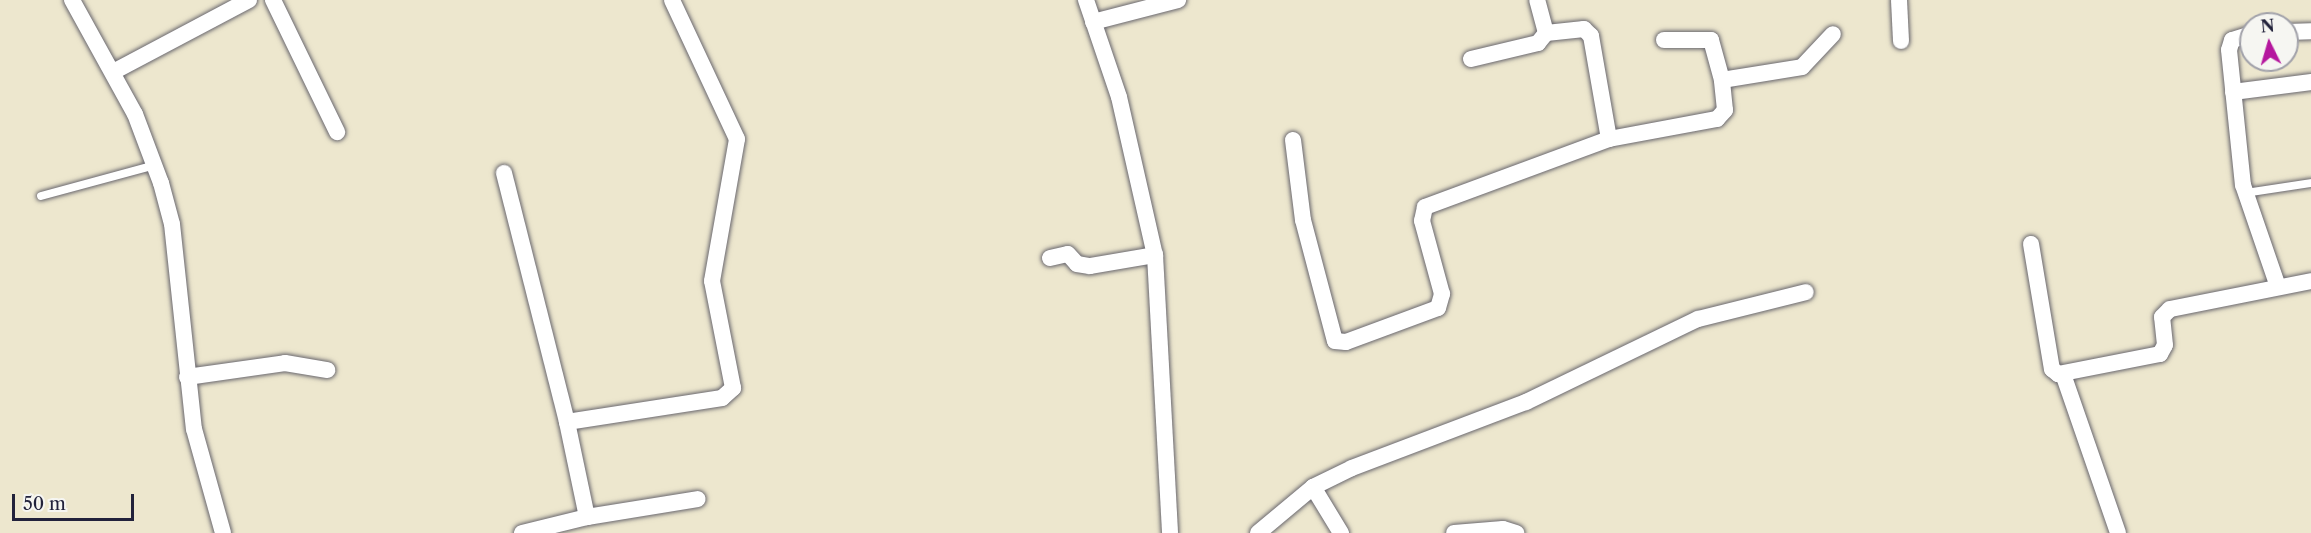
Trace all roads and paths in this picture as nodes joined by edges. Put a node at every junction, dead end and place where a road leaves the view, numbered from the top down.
1 (72, 0) edge
2 (249, 0) edge
3 (273, 0) edge
4 (672, 0) edge
5 (1086, 0) edge
6 (1178, 0) edge
7 (1538, 0) edge
8 (1899, 0) edge
9 (1094, 22) junction
10 (1546, 33) junction
11 (1833, 34) dead end
12 (1664, 40) dead end
13 (2239, 40) edge
14 (1901, 41) dead end
15 (1471, 59) dead end
16 (113, 72) junction
17 (1722, 80) junction
18 (2311, 82) edge
19 (2234, 92) junction
20 (337, 132) dead end
21 (1609, 139) junction
22 (1293, 140) dead end
23 (155, 165) junction
24 (504, 172) dead end
25 (2311, 183) edge
26 (2244, 193) junction
27 (41, 196) dead end
28 (2031, 243) dead end
29 (1155, 255) junction
30 (1050, 258) dead end
31 (2311, 280) edge
32 (2277, 284) junction
33 (1806, 292) dead end
34 (327, 370) dead end
35 (2063, 374) junction
36 (187, 377) junction
37 (567, 422) junction
38 (1313, 487) junction
39 (698, 499) dead end
40 (587, 517) junction
41 (552, 529) edge
42 (223, 533) edge
43 (522, 533) edge
44 (1170, 533) edge
45 (1258, 533) edge
46 (1341, 533) edge
47 (1454, 533) edge
48 (1516, 533) edge
49 (2118, 533) edge

1 - 16 street
2 - 16 street
3 - 20 street
4 - 37 street
5 - 9 street
6 - 9 street
7 - 10 street
8 - 14 street
9 - 29 street
10 - 15 street
10 - 21 street
11 - 17 street
12 - 17 street
13 - 19 street
16 - 23 street
17 - 21 street
18 - 19 street
19 - 26 street
21 - 22 street
23 - 27 lane
23 - 36 street
24 - 37 street
25 - 26 lane
26 - 32 street
28 - 35 street
29 - 30 street
29 - 44 street
31 - 32 street
32 - 35 street
33 - 38 street
34 - 36 street
35 - 49 street
36 - 42 street
37 - 40 street
38 - 45 street
38 - 46 street
39 - 40 street
40 - 41 street
41 - 43 street
47 - 48 street

